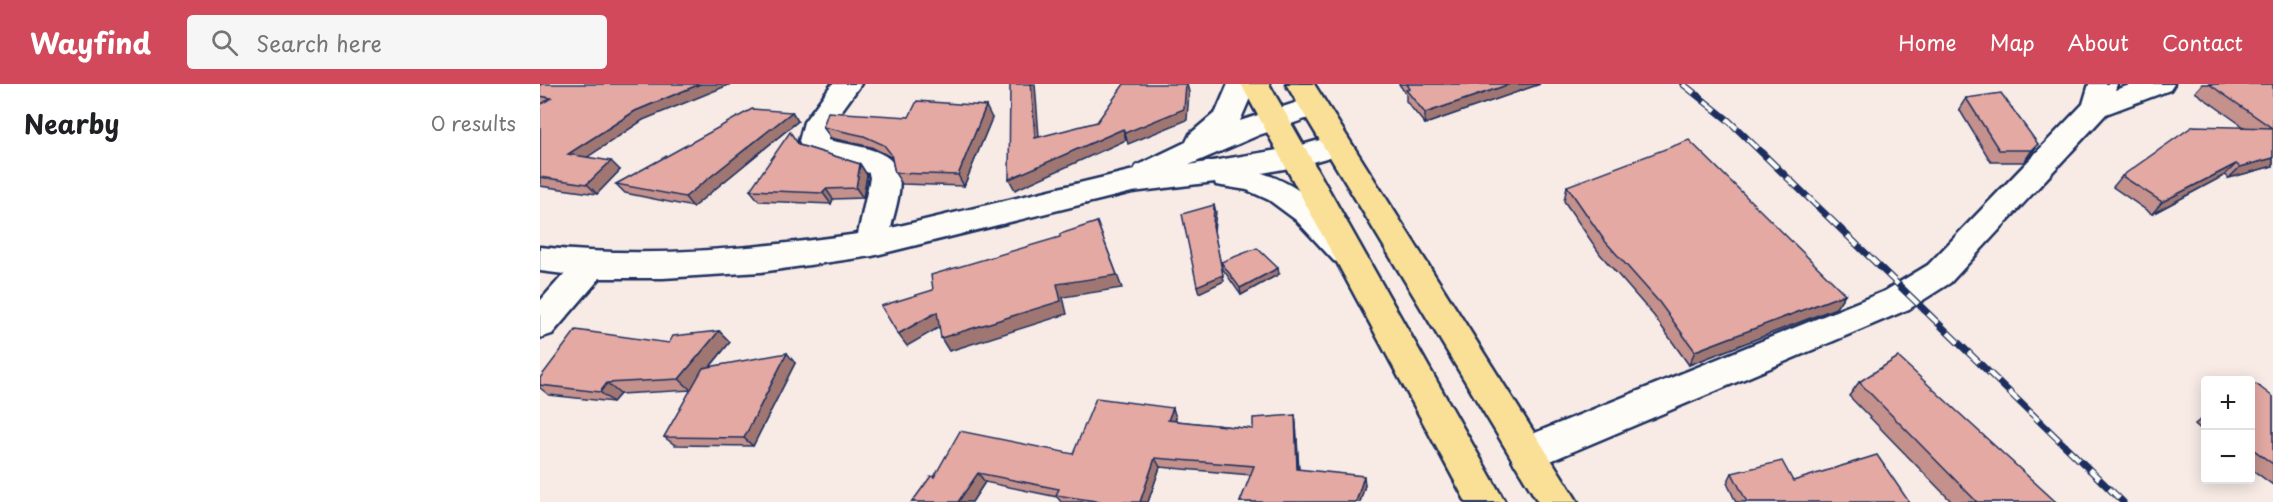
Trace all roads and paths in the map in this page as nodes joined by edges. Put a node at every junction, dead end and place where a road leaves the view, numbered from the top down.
1 (847, 84) edge
2 (1242, 84) edge
3 (1255, 84) edge
4 (2160, 84) edge
5 (1306, 95) edge
6 (2099, 95) edge
7 (1272, 118) junction
8 (1337, 145) junction
9 (1295, 157) junction
10 (1187, 164) junction
11 (872, 244) junction
12 (1347, 254) junction
13 (540, 259) edge
14 (592, 266) junction
15 (540, 324) edge
16 (1528, 453) junction
17 (1486, 502) edge
18 (1559, 502) edge

1 - 11 street
2 - 10 street
3 - 7 main road
4 - 6 street
5 - 7 street
5 - 8 main road
6 - 16 street
7 - 9 main road
7 - 10 street
8 - 9 street
8 - 16 main road
9 - 10 street
9 - 12 main road
10 - 11 street
10 - 12 street
11 - 14 street
12 - 17 main road
13 - 14 street
14 - 15 street
16 - 18 main road

